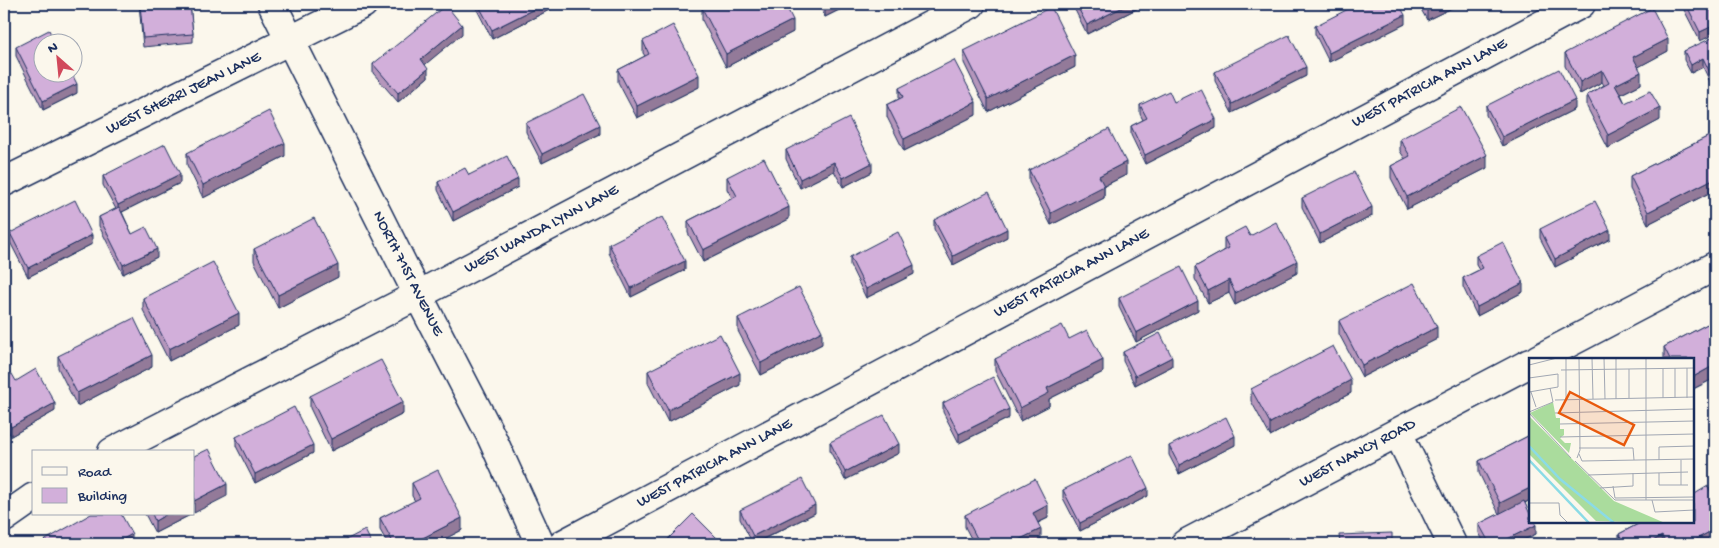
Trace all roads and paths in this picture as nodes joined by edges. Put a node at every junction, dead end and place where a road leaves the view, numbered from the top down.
1 (272, 4) edge
2 (363, 4) edge
3 (971, 4) edge
4 (1581, 4) edge
5 (290, 41) junction
6 (5, 179) edge
7 (1715, 266) edge
8 (418, 295) junction
9 (1540, 358) edge
10 (1529, 364) edge
11 (1398, 433) junction
12 (116, 450) edge
13 (32, 498) edge
14 (4, 518) edge
15 (540, 544) edge
16 (564, 544) edge
17 (1185, 544) edge
18 (1452, 544) edge

1 - 5 street, NORTH 71ST AVENUE
2 - 5 street, WEST SHERRI JEAN LANE
3 - 8 street, WEST WANDA LYNN LANE
4 - 16 street, WEST PATRICIA ANN LANE
5 - 6 street, WEST SHERRI JEAN LANE
5 - 8 street, NORTH 71ST AVENUE
7 - 9 street
8 - 12 street, WEST WANDA LYNN LANE
8 - 15 street, NORTH 71ST AVENUE
10 - 11 street, WEST NANCY ROAD
11 - 17 street, WEST NANCY ROAD
11 - 18 street
13 - 14 street

